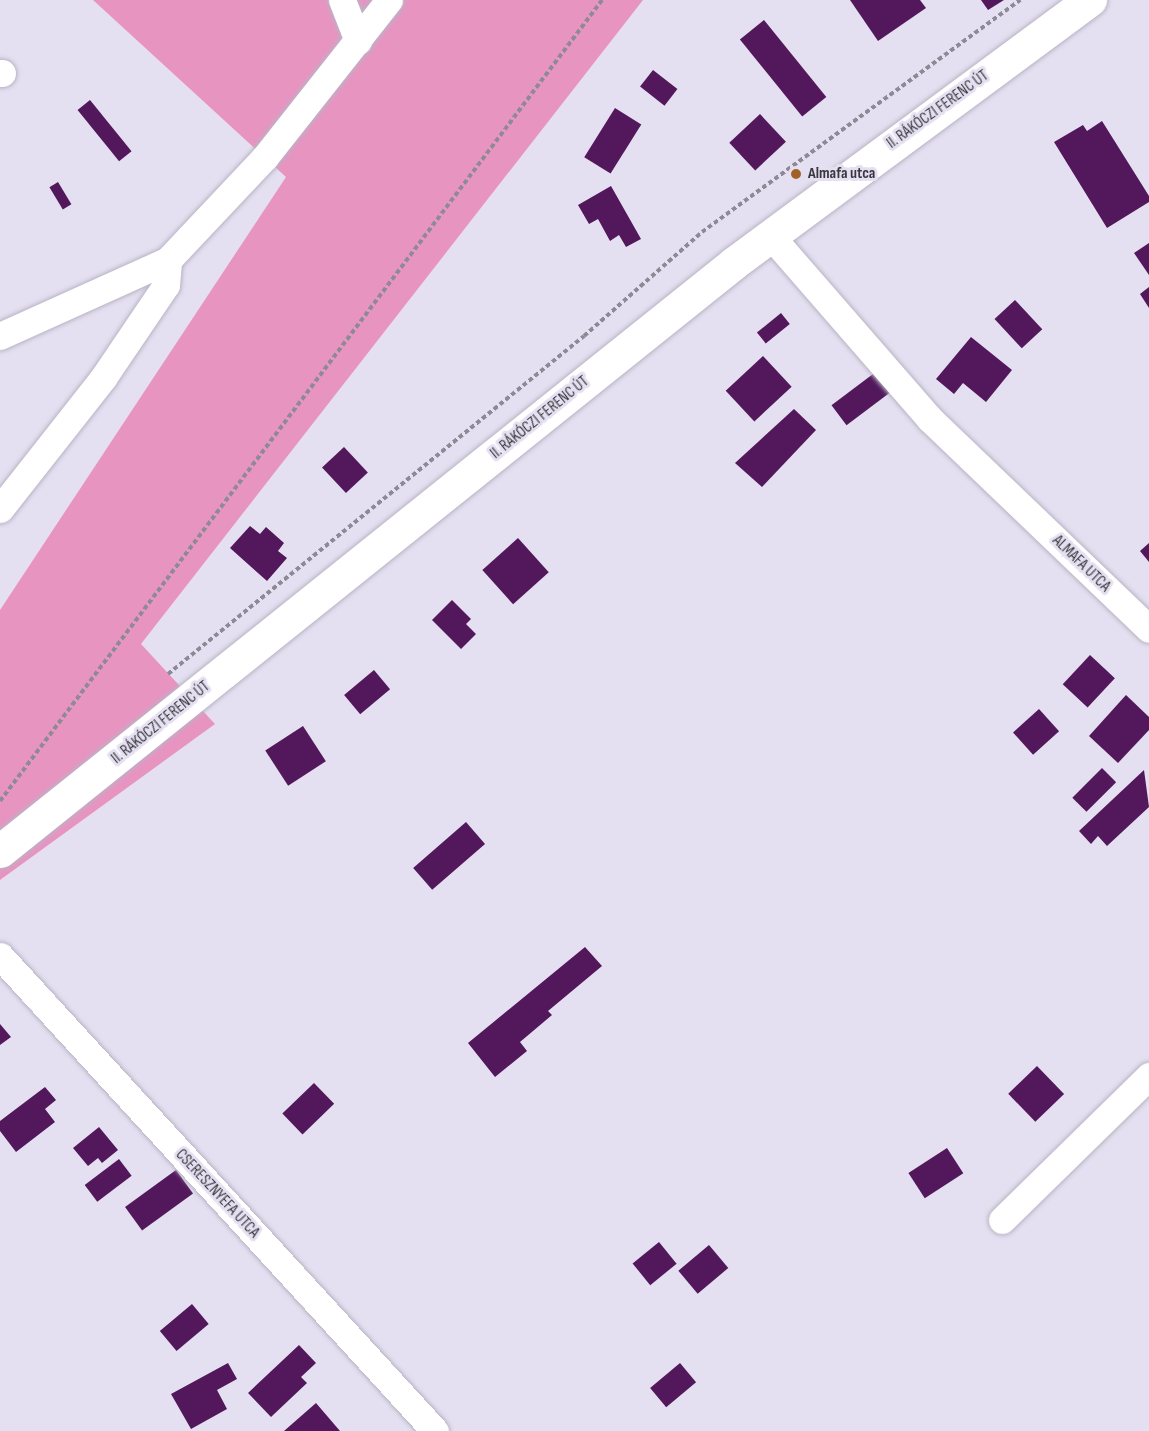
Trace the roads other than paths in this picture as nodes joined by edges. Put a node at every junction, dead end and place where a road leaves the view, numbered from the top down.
1 (342, 0) edge
2 (389, 0) edge
3 (1090, 0) edge
4 (358, 41) junction
5 (770, 235) junction
6 (168, 260) junction
7 (0, 336) edge
8 (0, 510) edge
9 (1149, 629) edge
10 (0, 851) edge
11 (0, 957) edge
12 (1149, 1076) edge
13 (1002, 1220) dead end
14 (435, 1431) edge

1 - 4 street
2 - 4 street
3 - 5 main road, II. RÁKÓCZI FERENC ÚT
4 - 6 street
5 - 9 street, ALMAFA UTCA
5 - 10 main road, II. RÁKÓCZI FERENC ÚT
6 - 7 street
6 - 8 street
11 - 14 street, CSERESZNYEFA UTCA
12 - 13 street

